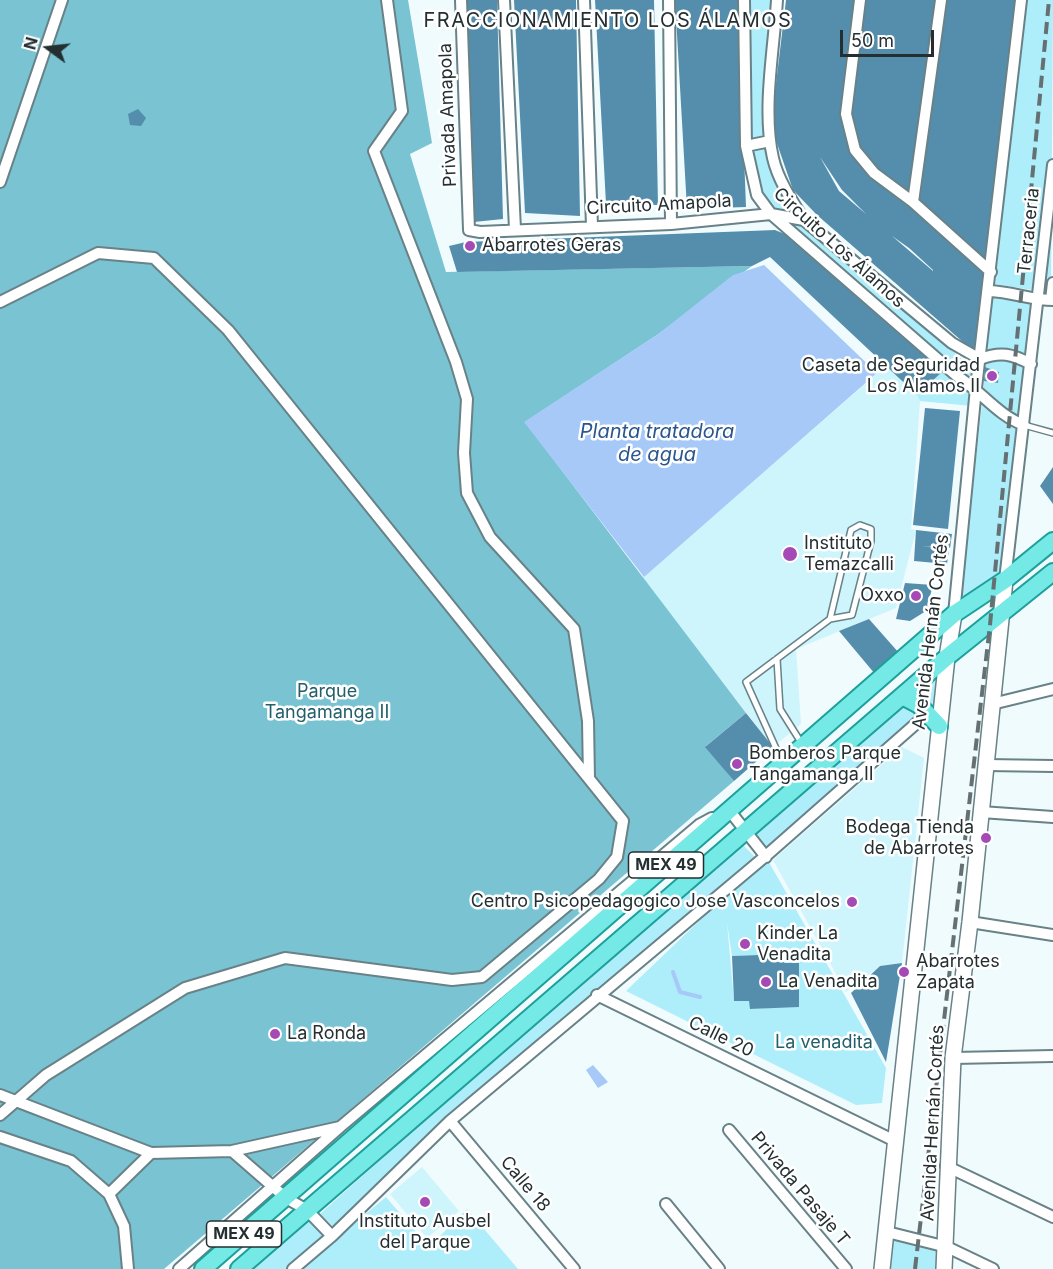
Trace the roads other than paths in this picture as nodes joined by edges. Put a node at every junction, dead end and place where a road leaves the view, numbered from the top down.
1 (62, 0) edge
2 (387, 0) edge
3 (461, 0) edge
4 (504, 0) edge
5 (584, 0) edge
6 (669, 0) edge
7 (744, 0) edge
8 (777, 0) edge
9 (860, 0) edge
10 (941, 0) edge
11 (1020, 0) edge
12 (770, 141) junction
13 (746, 146) junction
14 (1053, 165) edge
15 (0, 182) edge
16 (913, 202) junction
17 (771, 214) junction
18 (804, 220) junction
19 (671, 224) junction
20 (592, 226) junction
21 (469, 230) joint
22 (515, 230) junction
23 (991, 272) junction
24 (1053, 283) edge
25 (990, 291) junction
26 (1039, 300) junction
27 (1052, 300) edge
28 (0, 302) edge
29 (980, 358) junction
30 (1031, 364) junction
31 (976, 388) junction
32 (1024, 425) junction
33 (1053, 434) edge
34 (1053, 541) edge
35 (1053, 572) edge
36 (1005, 580) junction
37 (954, 614) junction
38 (1000, 614) junction
39 (830, 619) junction
40 (947, 657) junction
41 (777, 659) junction
42 (1053, 689) edge
43 (902, 696) junction
44 (992, 704) junction
45 (933, 720) junction
46 (803, 746) junction
47 (783, 764) junction
48 (986, 765) junction
49 (1053, 766) edge
50 (589, 779) junction
51 (801, 784) junction
52 (729, 810) junction
53 (981, 812) junction
54 (1053, 817) edge
55 (745, 832) junction
56 (766, 857) junction
57 (970, 922) junction
58 (1053, 935) edge
59 (597, 995) junction
60 (1053, 1056) edge
61 (953, 1058) junction
62 (0, 1095) edge
63 (18, 1101) junction
64 (383, 1102) junction
65 (0, 1115) edge
66 (450, 1121) junction
67 (340, 1126) junction
68 (729, 1130) dead end
69 (0, 1137) edge
70 (895, 1141) junction
71 (232, 1151) junction
72 (151, 1153) junction
73 (946, 1166) junction
74 (280, 1193) junction
75 (109, 1194) junction
76 (666, 1204) dead end
77 (308, 1210) junction
78 (1053, 1218) edge
79 (887, 1232) junction
80 (332, 1236) junction
81 (953, 1249) junction
82 (128, 1269) edge
83 (179, 1269) edge
84 (203, 1269) edge
85 (239, 1269) edge
86 (293, 1269) edge
87 (574, 1269) edge
88 (719, 1269) edge
89 (846, 1269) edge
90 (882, 1269) edge
91 (944, 1269) edge
92 (974, 1269) edge
93 (993, 1269) edge

1 - 15 street
2 - 50 street
3 - 21 street, Privada Amapola
4 - 22 street
5 - 20 street
6 - 19 street
7 - 13 street, Circuito Los Álamos
8 - 12 street, Circuito Los Álamos
9 - 16 street
10 - 16 street
11 - 23 street, Avenida Hernán Cortés
12 - 13 street
12 - 18 street, Circuito Los Álamos
13 - 17 street, Circuito Los Álamos
14 - 26 street, Terraceria
16 - 23 street
17 - 18 street, Circuito Amapola
17 - 19 street, Circuito Amapola
17 - 31 street, Circuito Los Álamos
18 - 29 street, Circuito Los Álamos
19 - 20 street, Circuito Amapola
20 - 22 street, Circuito Amapola
21 - 22 street, Circuito Amapola
23 - 25 street, Avenida Hernán Cortés
24 - 27 street
25 - 26 street
25 - 29 street, Avenida Hernán Cortés
26 - 27 street
26 - 30 street, Avenida Hernán Cortés
28 - 50 street
29 - 30 street
29 - 31 street, Avenida Hernán Cortés
30 - 32 street, Avenida Hernán Cortés
31 - 32 street, Circuito Los Álamos
31 - 37 street, Avenida Hernán Cortés
32 - 33 lane
32 - 36 street, Avenida Hernán Cortés
34 - 36 main road, MEX 49
35 - 38 main road, MEX 49
36 - 37 main road, MEX 49
36 - 38 main road, Avenida Hernán Cortés
37 - 40 main road, Avenida Hernán Cortés
37 - 46 main road, MEX 49
38 - 40 main road, MEX 49
38 - 44 main road, Avenida Hernán Cortés
39 - 39 lane
39 - 41 lane
40 - 43 main road, MEX 49
40 - 45 main road, Avenida Hernán Cortés
41 - 46 lane
41 - 47 lane
42 - 44 street
43 - 45 main road
43 - 51 main road, MEX 49
44 - 48 main road, Avenida Hernán Cortés
45 - 56 street
45 - 70 main road, Avenida Hernán Cortés
46 - 47 main road, MEX 49
47 - 51 lane
47 - 52 main road, MEX 49
48 - 49 street
48 - 53 main road, Avenida Hernán Cortés
50 - 63 street
51 - 55 main road, MEX 49
52 - 55 street
52 - 64 main road, MEX 49
53 - 54 street
53 - 57 main road, Avenida Hernán Cortés
55 - 56 street
55 - 77 main road, MEX 49
56 - 59 street
57 - 58 street
57 - 61 main road, Avenida Hernán Cortés
59 - 66 street
59 - 70 street, Calle 20
60 - 61 street
61 - 73 main road, Avenida Hernán Cortés
62 - 63 street
63 - 65 street
63 - 72 street
64 - 67 street
64 - 74 main road, MEX 49
66 - 80 street
66 - 87 street, Calle 18
67 - 71 street
67 - 74 street
68 - 89 street, Privada Pasaje T
69 - 75 street
70 - 79 main road, Avenida Hernán Cortés
71 - 72 street
71 - 74 street
72 - 75 street
73 - 78 street
73 - 81 main road, Avenida Hernán Cortés
74 - 77 street
74 - 83 street
74 - 84 main road, MEX 49
75 - 82 street
76 - 88 street
77 - 80 street
77 - 85 main road, MEX 49
79 - 81 street
79 - 90 main road, Avenida Hernán Cortés
80 - 86 street
81 - 91 main road, Avenida Hernán Cortés
81 - 92 street
81 - 93 street

